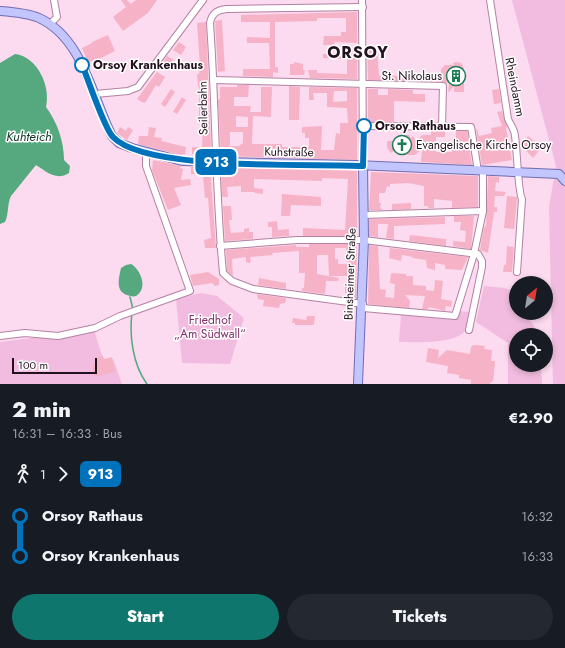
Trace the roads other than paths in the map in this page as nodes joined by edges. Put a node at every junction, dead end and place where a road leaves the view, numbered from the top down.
1 (54, 0) edge
2 (203, 0) edge
3 (362, 0) edge
4 (490, 0) edge
5 (363, 7) junction
6 (0, 11) edge
7 (50, 24) junction
8 (214, 80) junction
9 (362, 85) junction
10 (94, 94) junction
11 (364, 126) junction
12 (442, 127) junction
13 (146, 153) junction
14 (215, 162) junction
15 (363, 166) junction
16 (481, 172) junction
17 (519, 173) junction
18 (565, 181) edge
19 (483, 210) junction
20 (363, 216) junction
21 (364, 240) junction
22 (220, 246) junction
23 (474, 254) junction
24 (518, 272) dead end
25 (363, 306) junction
26 (469, 330) dead end
27 (0, 336) edge
28 (358, 384) edge

1 - 7 street
2 - 10 street
3 - 5 street
4 - 17 street, Rheindamm
5 - 8 street, Seilerbahn
5 - 9 street
6 - 7 main road, Kuhstraße
7 - 10 main road, Kuhstraße
8 - 9 street
8 - 14 street, Seilerbahn
9 - 11 street
9 - 12 street
10 - 13 main road, Kuhstraße
11 - 12 street
11 - 15 street
12 - 16 street
13 - 14 main road, Kuhstraße
13 - 27 street
14 - 15 main road, Kuhstraße
14 - 22 street, Seilerbahn
15 - 16 main road, Kuhstraße
15 - 20 main road, Binsheimer Straße
16 - 17 main road, Kuhstraße
16 - 19 street
17 - 18 main road, Kuhstraße
17 - 24 street, Rheindamm
19 - 20 street
19 - 23 street
20 - 21 main road, Binsheimer Straße
21 - 22 street
21 - 23 street
21 - 25 main road, Binsheimer Straße
22 - 25 street, Seilerbahn
23 - 25 street
23 - 26 street
25 - 28 main road, Binsheimer Straße

